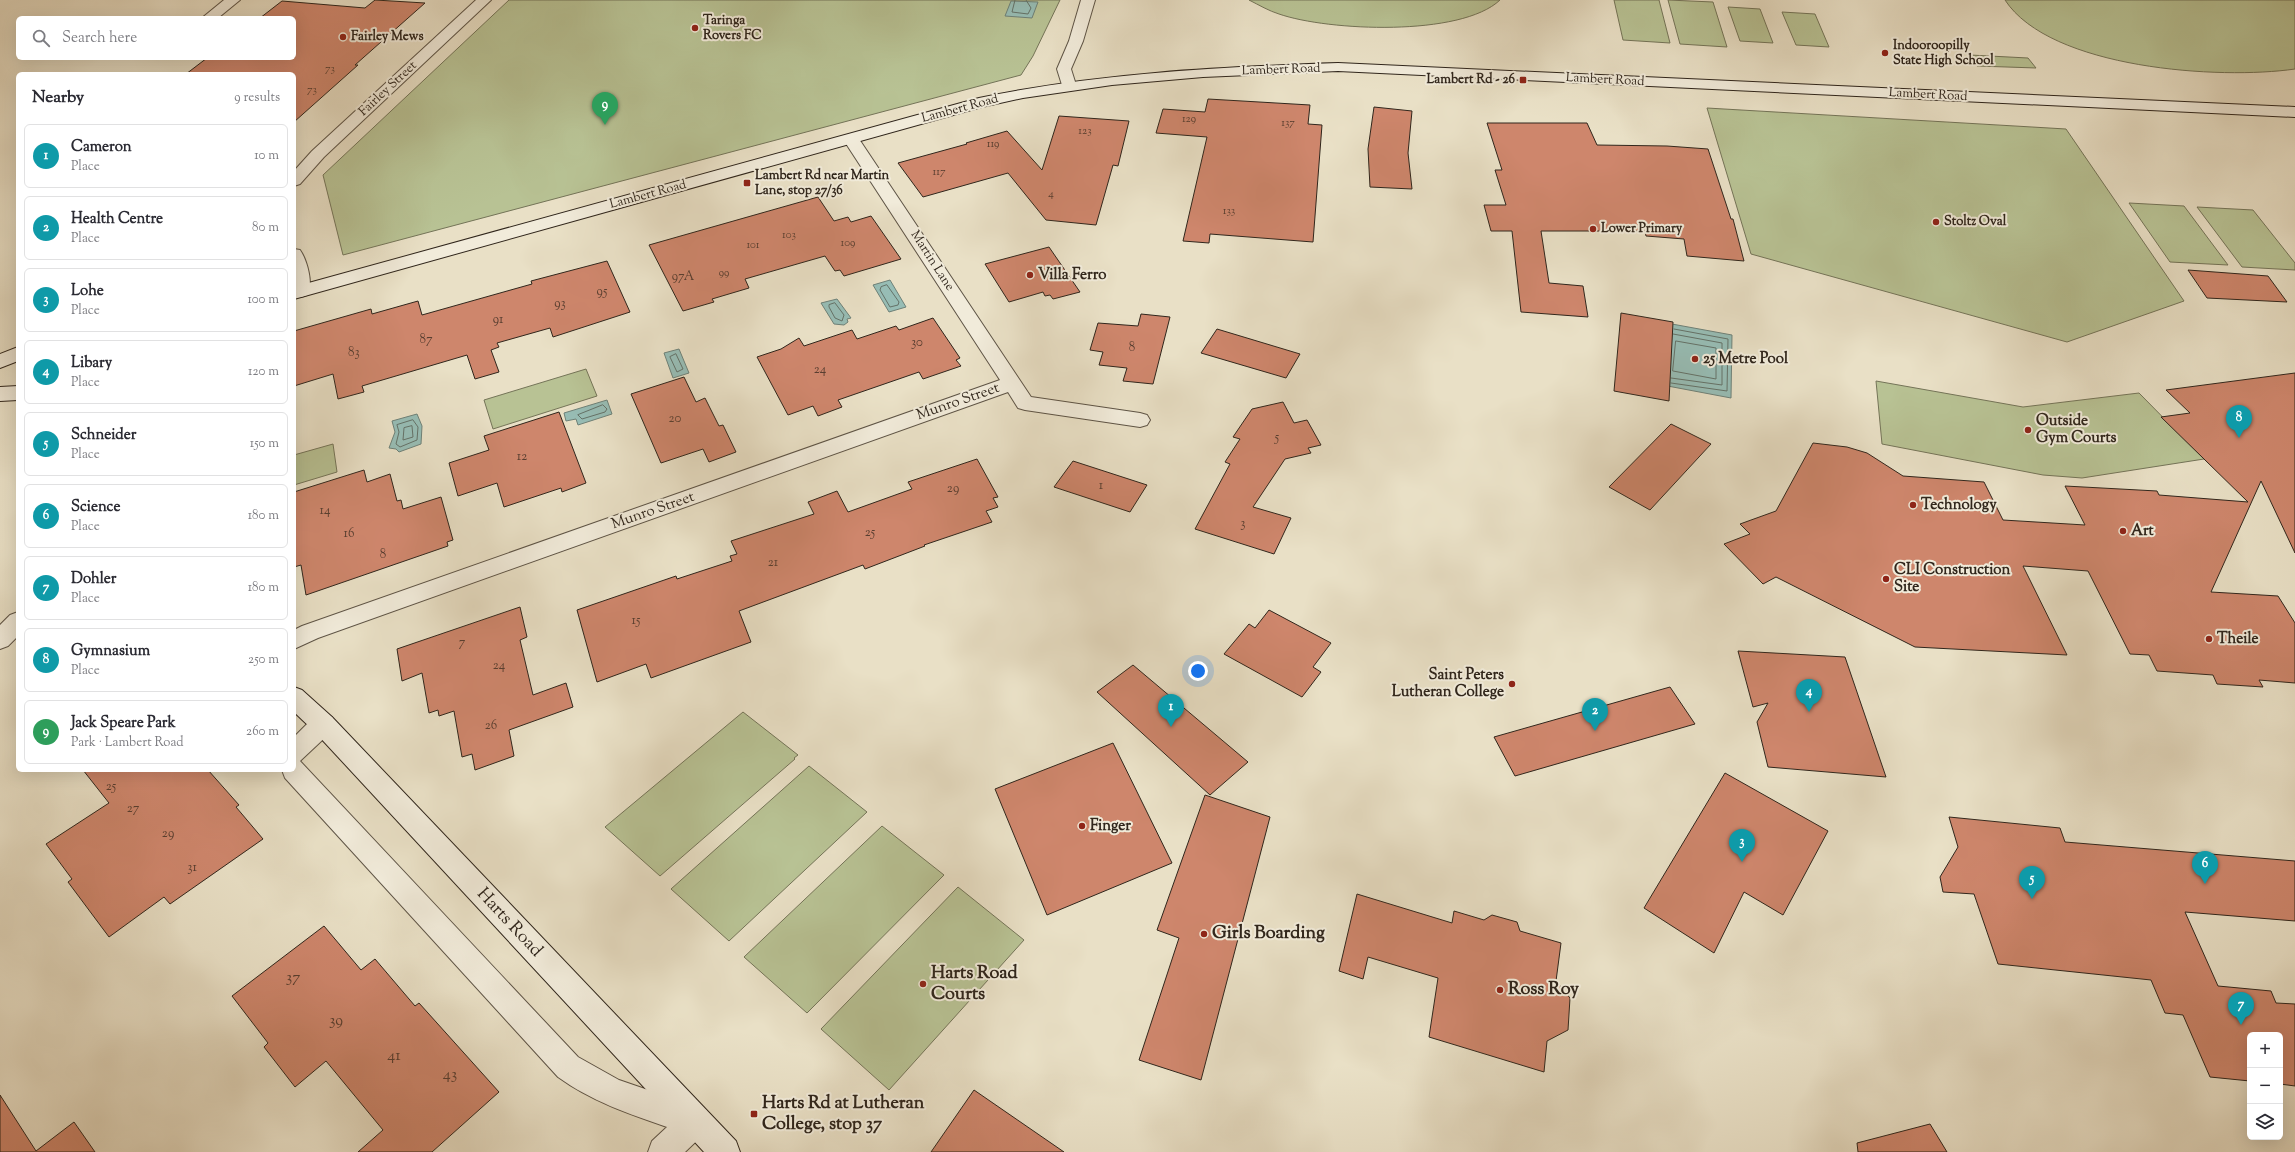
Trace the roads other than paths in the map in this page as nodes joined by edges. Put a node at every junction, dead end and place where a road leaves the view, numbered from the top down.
1 (233, 0) edge
2 (484, 0) edge
3 (1088, 0) edge
4 (212, 16) edge
5 (1069, 85) junction
6 (2295, 112) edge
7 (851, 139) junction
8 (296, 179) edge
9 (296, 260) edge
10 (298, 292) edge
11 (16, 354) edge
12 (0, 362) edge
13 (1012, 383) junction
14 (16, 393) edge
15 (0, 394) edge
16 (1140, 420) dead end
17 (16, 623) edge
18 (296, 639) edge
19 (0, 640) edge
20 (296, 699) edge
21 (323, 724) junction
22 (296, 751) edge
23 (296, 772) edge
24 (695, 1121) junction
25 (663, 1152) edge
26 (725, 1152) edge

1 - 4 street
2 - 8 street, Fairley Street
3 - 5 street
5 - 6 street, Lambert Road
5 - 7 street, Lambert Road
7 - 10 street, Lambert Road
7 - 13 street, Martin Lane
9 - 10 street
11 - 12 street
13 - 16 street, Martin Lane
13 - 18 street, Munro Street
14 - 15 street
17 - 19 street
20 - 21 street, Harts Road
21 - 22 street
21 - 24 street, Harts Road
23 - 24 street, Harts Road
24 - 25 street
24 - 26 street, Harts Road

